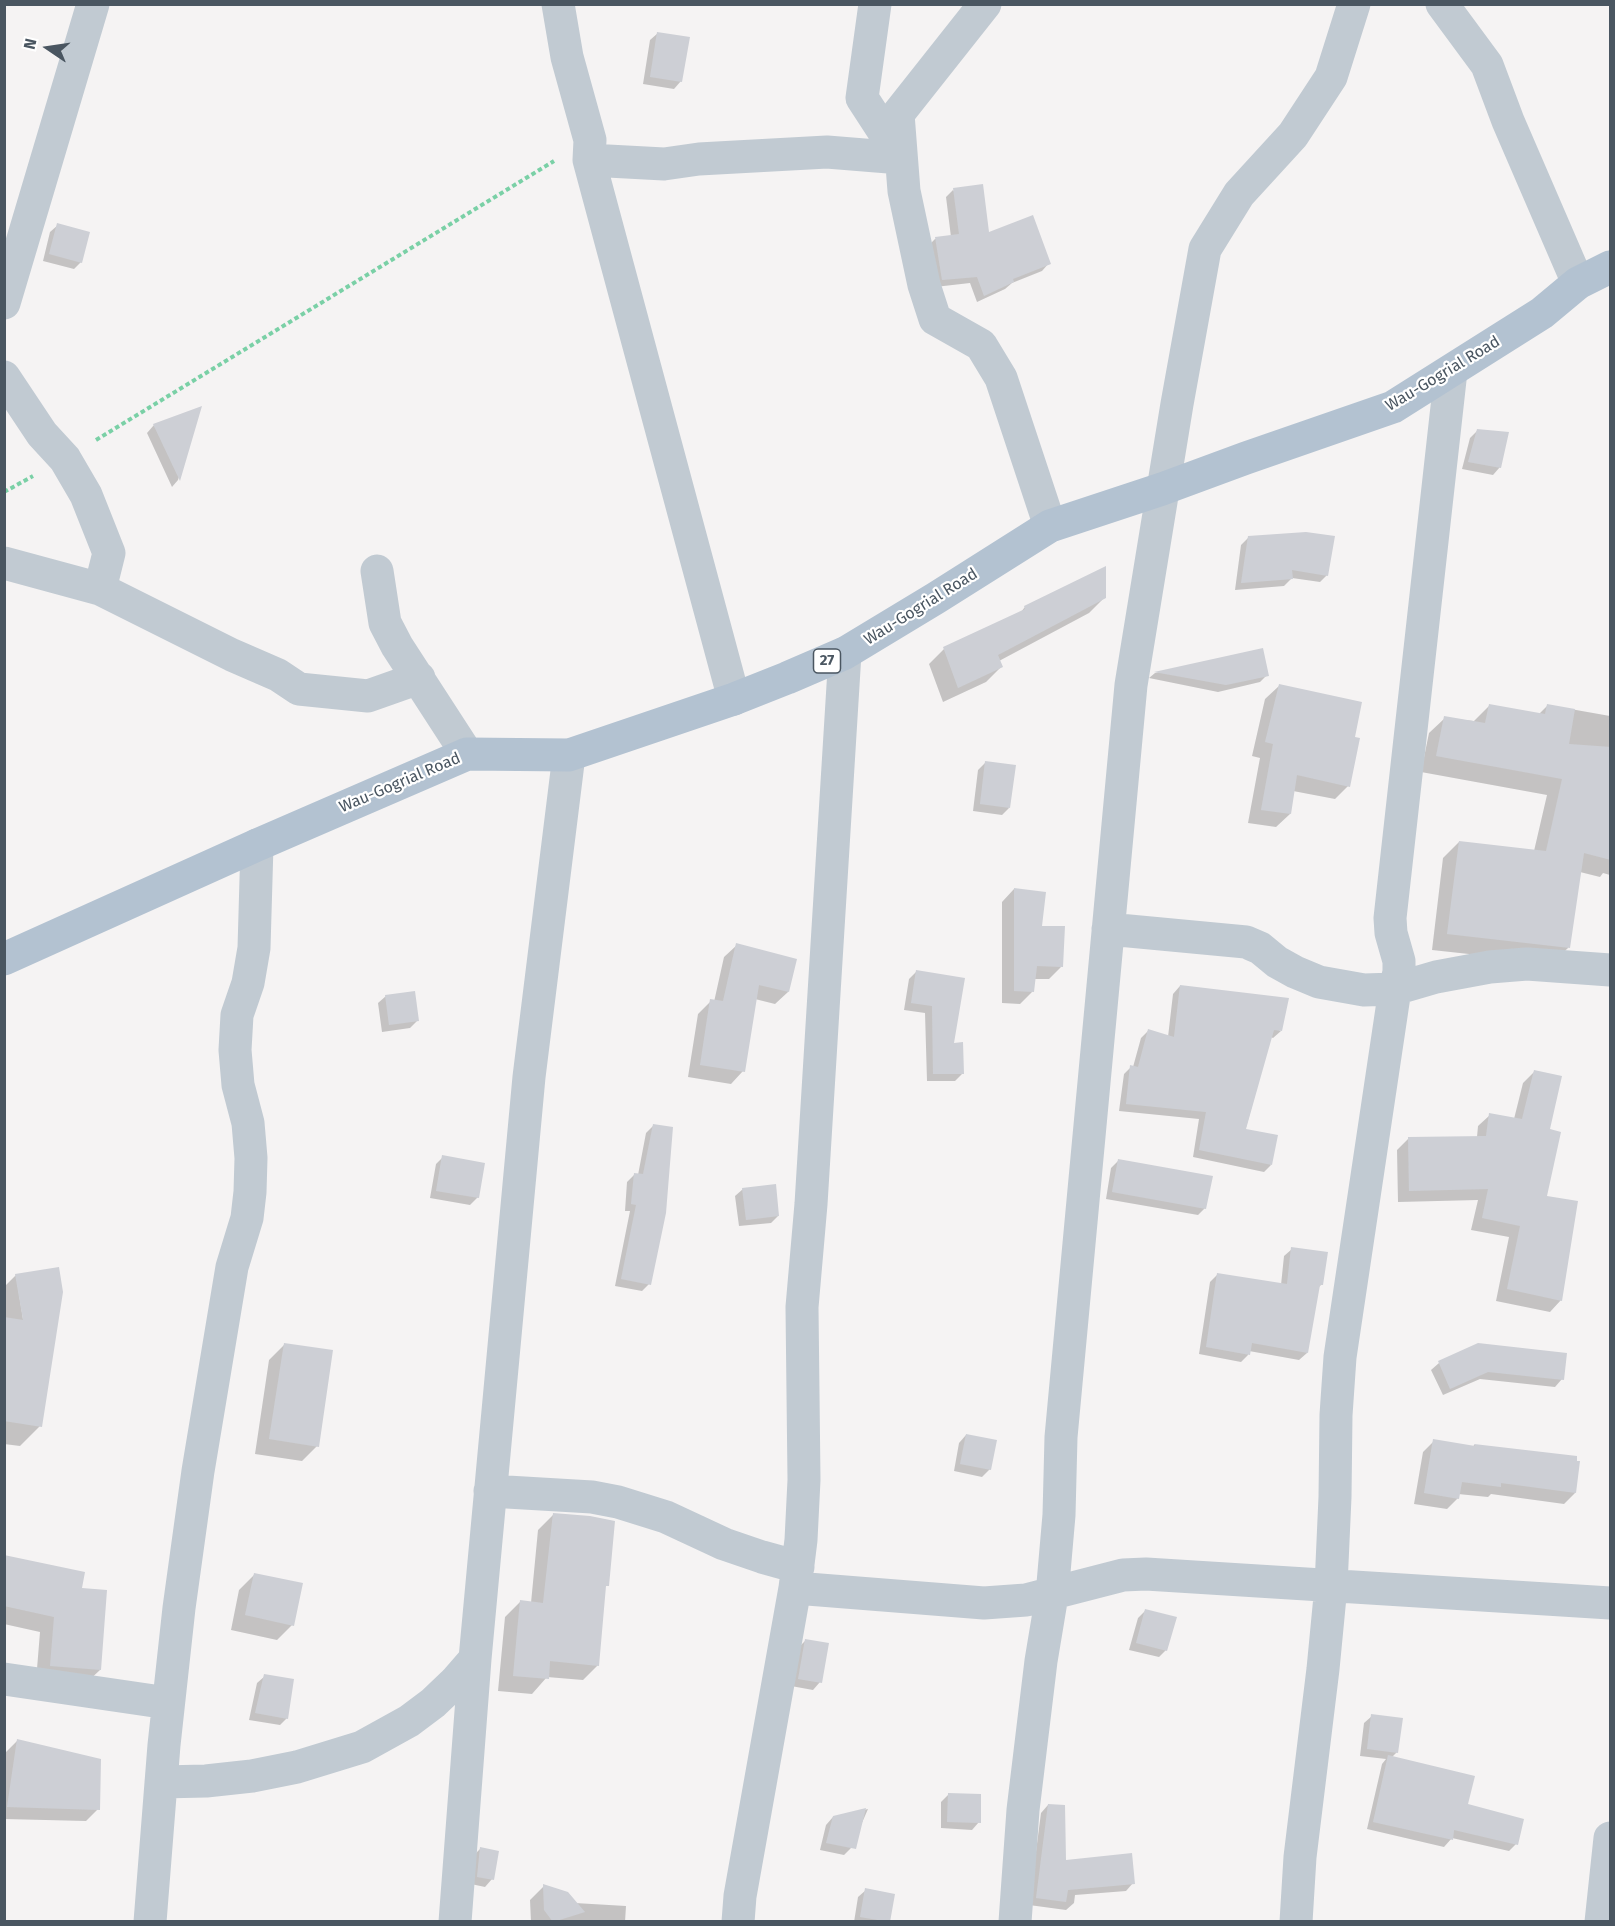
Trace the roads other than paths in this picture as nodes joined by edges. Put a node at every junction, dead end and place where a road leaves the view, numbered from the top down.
1 (93, 4) edge
2 (558, 4) edge
3 (875, 4) edge
4 (985, 4) edge
5 (1354, 4) edge
6 (1442, 4) edge
7 (590, 150) junction
8 (901, 158) junction
9 (1611, 267) edge
10 (1578, 283) junction
11 (4, 303) edge
12 (1451, 371) junction
13 (4, 377) edge
14 (1162, 489) junction
15 (1050, 526) junction
16 (4, 563) edge
17 (377, 571) dead end
18 (100, 589) junction
19 (845, 653) junction
20 (418, 678) junction
21 (734, 699) junction
22 (467, 754) junction
23 (569, 755) junction
24 (257, 845) junction
25 (1108, 928) junction
26 (4, 959) edge
27 (1611, 970) edge
28 (1395, 990) junction
29 (490, 1491) junction
30 (797, 1578) junction
31 (1331, 1586) junction
32 (1052, 1594) junction
33 (1611, 1603) edge
34 (475, 1659) junction
35 (4, 1679) edge
36 (168, 1703) junction
37 (161, 1782) junction
38 (1611, 1838) edge
39 (150, 1922) edge
40 (455, 1922) edge
41 (738, 1922) edge
42 (1015, 1922) edge
43 (1296, 1922) edge
44 (1601, 1922) edge

1 - 11 street
2 - 7 street
3 - 8 street
4 - 8 street
5 - 14 street
6 - 10 street
7 - 8 street
7 - 21 street
8 - 15 street
9 - 10 main road, Wau-Gogrial Road / 27
10 - 12 main road, Wau-Gogrial Road / 27
12 - 14 main road, Wau-Gogrial Road / 27
12 - 28 street
13 - 18 street
14 - 15 main road, Wau-Gogrial Road / 27
14 - 25 street
15 - 19 main road, Wau-Gogrial Road / 27
16 - 18 street
17 - 20 street
18 - 20 street
19 - 21 main road, Wau-Gogrial Road / 27
19 - 30 street
20 - 22 street
21 - 23 main road, Wau-Gogrial Road / 27
22 - 23 main road, Wau-Gogrial Road / 27
22 - 24 main road, Wau-Gogrial Road / 27
23 - 29 street
24 - 26 main road, Wau-Gogrial Road / 27
24 - 36 street
25 - 28 street
25 - 32 street
27 - 28 street
28 - 31 street
29 - 30 street
29 - 34 street
30 - 32 street
30 - 41 street
31 - 32 street
31 - 33 street
31 - 43 street
32 - 42 street
34 - 37 street
34 - 40 street
35 - 36 street
36 - 37 street
37 - 39 street
38 - 44 street

